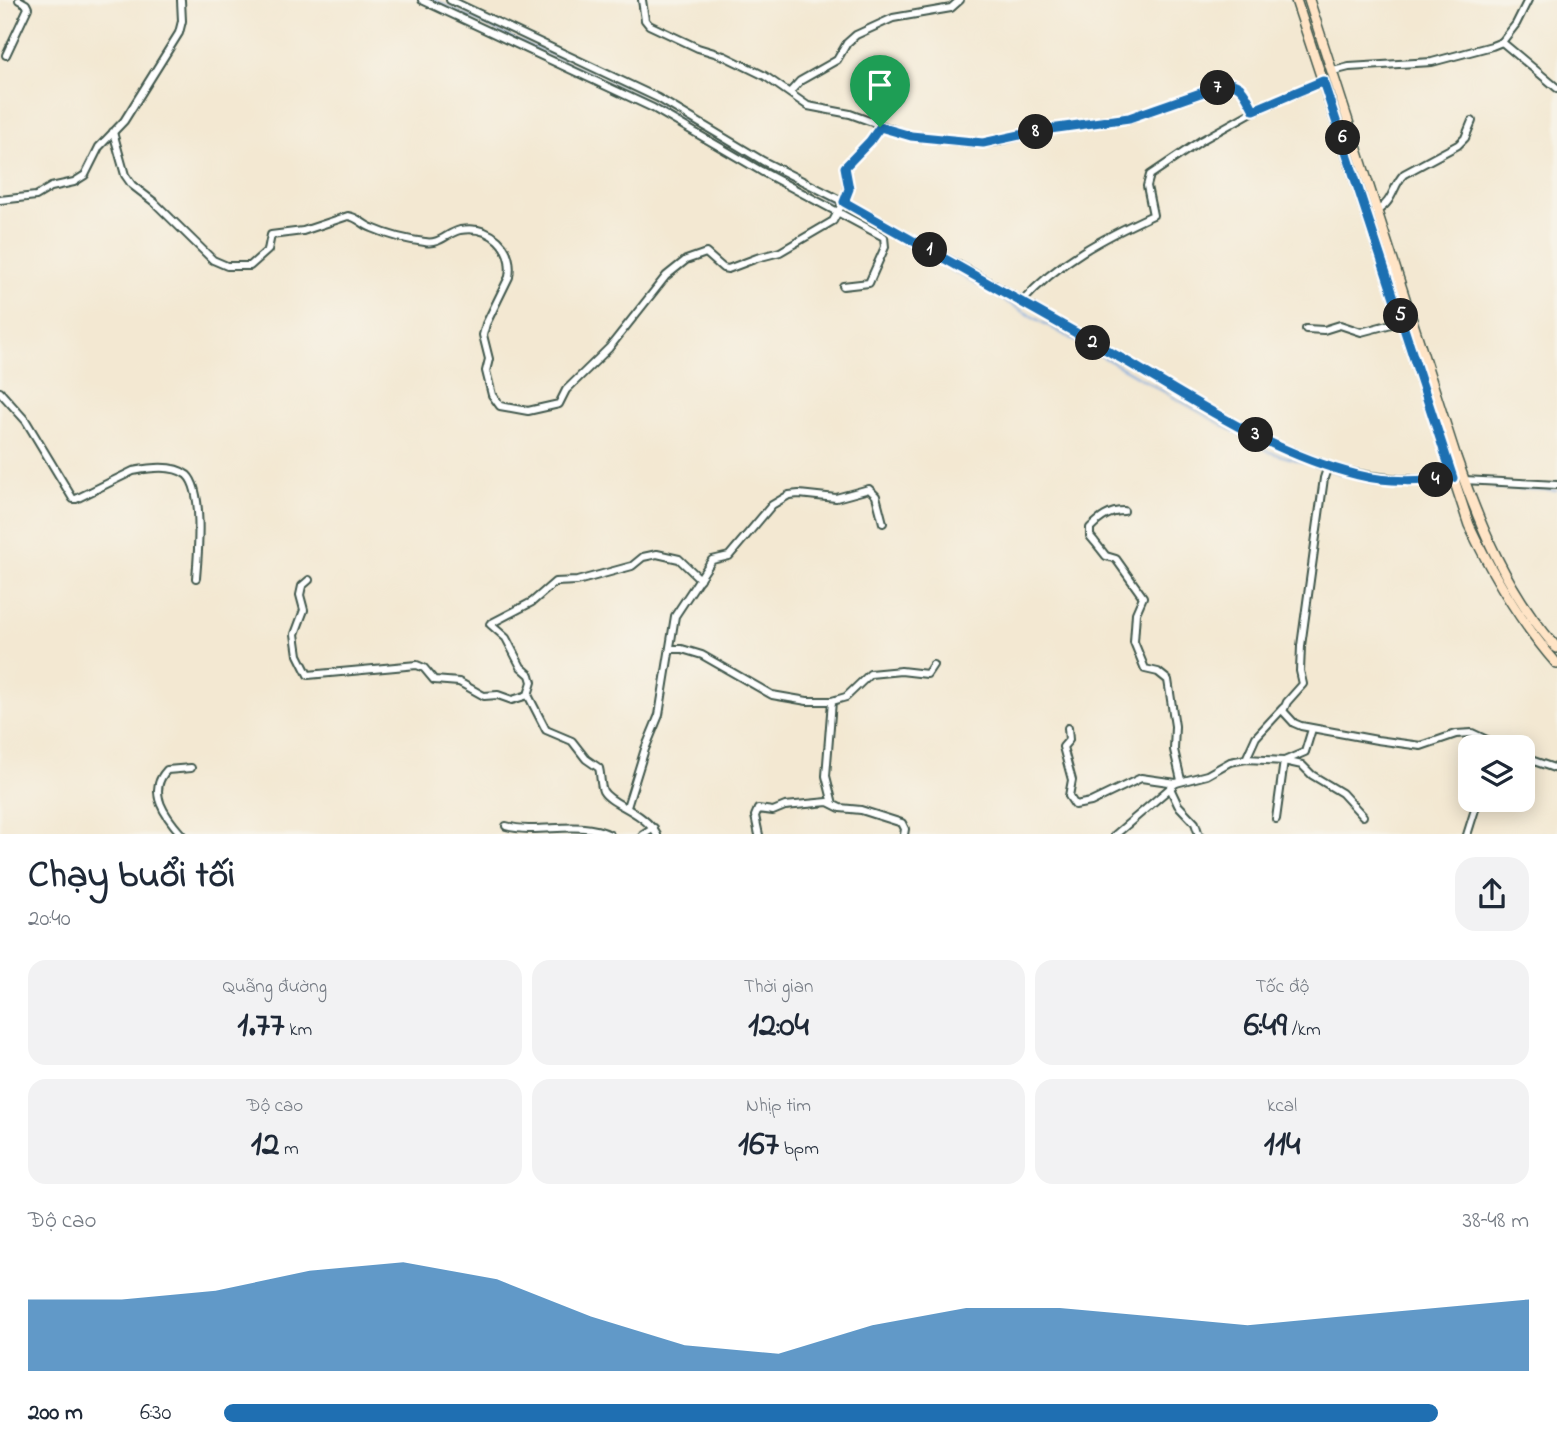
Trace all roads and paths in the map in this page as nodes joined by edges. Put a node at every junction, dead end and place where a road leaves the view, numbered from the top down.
1 (19, 0) edge
2 (181, 0) edge
3 (422, 0) edge
4 (450, 0) edge
5 (642, 0) edge
6 (960, 0) edge
7 (1296, 0) edge
8 (1309, 0) edge
9 (1528, 0) edge
10 (1502, 42) junction
11 (558, 51) junction
12 (6, 55) dead end
13 (551, 61) junction
14 (1333, 71) junction
15 (1323, 81) junction
16 (1557, 88) edge
17 (790, 92) junction
18 (1254, 110) junction
19 (1472, 121) dead end
20 (880, 127) junction
21 (113, 132) junction
22 (1364, 184) junction
23 (0, 200) edge
24 (842, 208) junction
25 (1378, 210) junction
26 (844, 286) dead end
27 (1022, 302) junction
28 (1403, 321) junction
29 (1306, 329) dead end
30 (0, 392) edge
31 (1328, 467) junction
32 (1453, 478) junction
33 (1464, 480) junction
34 (1557, 485) edge
35 (1124, 511) dead end
36 (883, 523) dead end
37 (196, 578) dead end
38 (701, 579) junction
39 (309, 580) dead end
40 (1525, 616) junction
41 (1557, 648) edge
42 (671, 649) junction
43 (1557, 664) edge
44 (933, 665) dead end
45 (528, 695) junction
46 (832, 701) junction
47 (1283, 708) junction
48 (1068, 728) dead end
49 (1312, 729) junction
50 (1476, 735) edge
51 (1246, 759) junction
52 (1284, 761) junction
53 (1535, 761) edge
54 (191, 768) dead end
55 (1557, 769) edge
56 (1176, 784) junction
57 (833, 804) junction
58 (627, 807) junction
59 (1474, 812) edge
60 (1363, 816) dead end
61 (1276, 819) dead end
62 (506, 826) dead end
63 (655, 831) edge
64 (181, 834) edge
65 (606, 834) edge
66 (759, 834) edge
67 (904, 834) edge
68 (1116, 834) edge
69 (1199, 834) edge
70 (1467, 834) edge

1 - 12 street
2 - 21 street
3 - 13 street
4 - 11 street
5 - 17 street
6 - 17 street
7 - 15 street
8 - 14 street
9 - 10 street
10 - 14 street
10 - 16 street
11 - 13 street
11 - 24 street
13 - 24 street
14 - 22 street
15 - 18 street
15 - 22 street
17 - 20 street
18 - 20 street
18 - 27 street
19 - 25 street
20 - 24 street
21 - 23 street
21 - 24 street
22 - 25 street
22 - 28 street
24 - 26 street
24 - 27 street
25 - 33 street
27 - 31 street
28 - 29 street
28 - 32 street
30 - 37 street
31 - 32 street
31 - 47 street
32 - 40 street
33 - 34 street
33 - 40 street
35 - 56 street
36 - 38 street
38 - 42 street
38 - 45 street
39 - 45 street
40 - 41 street
40 - 43 street
42 - 46 street
42 - 58 street
44 - 46 street
45 - 58 street
46 - 57 street
47 - 49 street
47 - 51 street
48 - 56 street
49 - 50 street
49 - 52 street
51 - 52 street
51 - 56 street
52 - 60 street
52 - 61 street
53 - 55 street
54 - 64 street
56 - 68 street
56 - 69 street
57 - 66 street
57 - 67 street
58 - 63 street
59 - 70 street
62 - 65 street

